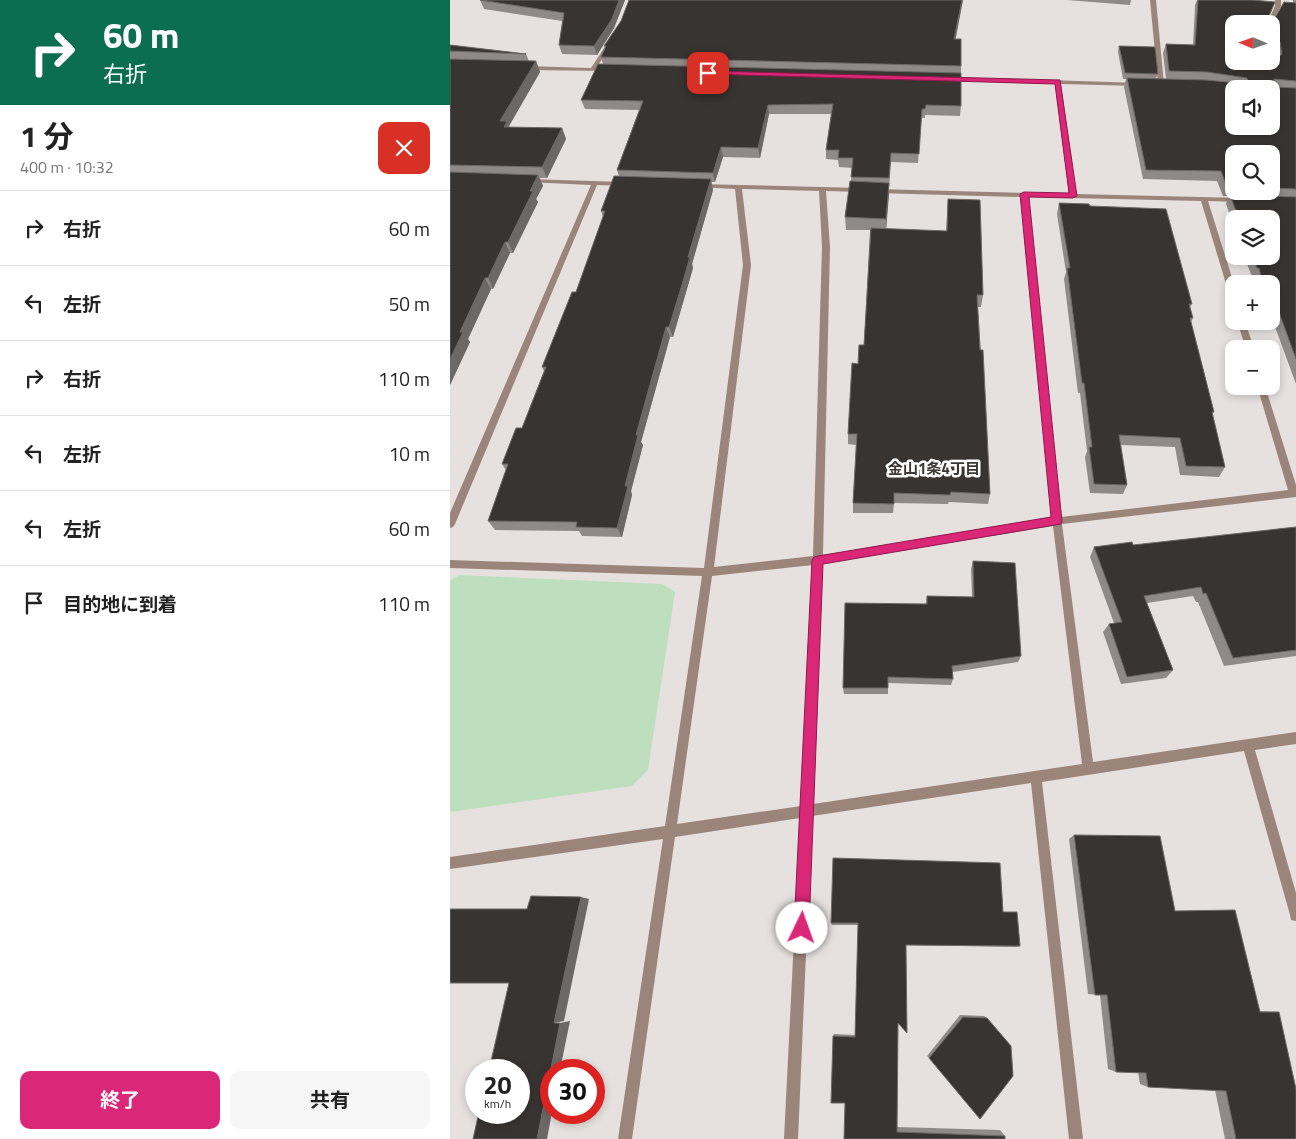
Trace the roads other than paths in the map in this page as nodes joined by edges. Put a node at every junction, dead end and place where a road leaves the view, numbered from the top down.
1 (1153, 0) edge
2 (1278, 0) edge
3 (1274, 15) edge
4 (614, 37) edge
5 (516, 68) edge
6 (592, 70) junction
7 (612, 70) edge
8 (939, 79) edge
9 (1058, 82) junction
10 (1142, 84) edge
11 (1151, 84) edge
12 (1161, 84) junction
13 (1169, 84) edge
14 (518, 181) edge
15 (595, 183) junction
16 (634, 184) edge
17 (691, 186) edge
18 (738, 187) junction
19 (822, 189) junction
20 (1024, 194) junction
21 (1073, 196) junction
22 (1204, 199) junction
23 (1250, 201) edge
24 (1227, 275) edge
25 (1264, 395) edge
26 (1295, 494) edge
27 (1057, 521) junction
28 (450, 524) edge
29 (818, 560) junction
30 (450, 564) edge
31 (708, 572) junction
32 (1296, 738) edge
33 (1248, 745) junction
34 (1088, 768) junction
35 (1036, 776) junction
36 (807, 812) junction
37 (670, 832) junction
38 (450, 863) edge
39 (1296, 915) edge
40 (625, 1139) edge
41 (791, 1139) edge
42 (1076, 1139) edge

1 - 12 street
2 - 3 street
4 - 6 street
5 - 6 street
6 - 7 street
8 - 9 street
9 - 10 street
9 - 21 street
11 - 12 street
12 - 13 street
14 - 15 street
15 - 16 street
15 - 28 street
17 - 18 street
18 - 19 street
18 - 31 street
19 - 20 street
19 - 29 street
20 - 21 street
20 - 27 street
21 - 22 street
22 - 23 street
22 - 24 street
25 - 26 street
26 - 27 street
27 - 29 street
27 - 34 street
29 - 31 street
29 - 36 street
30 - 31 street
31 - 37 street
32 - 33 street
33 - 34 street
33 - 39 street
34 - 35 street
35 - 36 street
35 - 42 street
36 - 37 street
36 - 41 street
37 - 38 street
37 - 40 street

